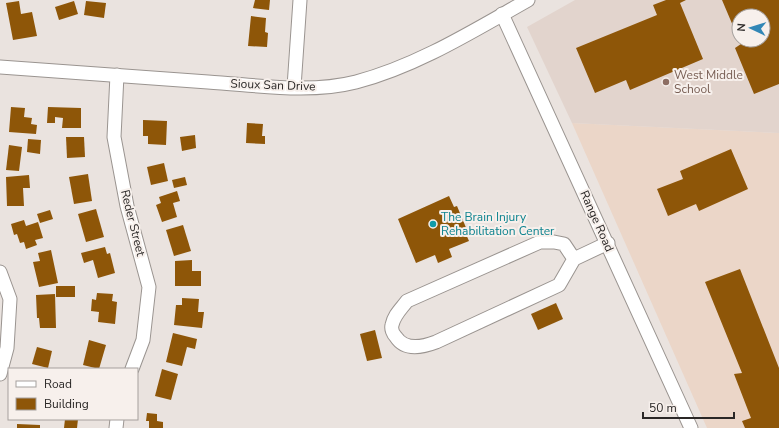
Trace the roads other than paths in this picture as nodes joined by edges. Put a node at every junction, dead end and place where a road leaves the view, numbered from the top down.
1 (300, 0) edge
2 (528, 0) edge
3 (502, 14) junction
4 (0, 67) edge
5 (117, 75) junction
6 (294, 87) junction
7 (608, 243) junction
8 (574, 259) junction
9 (0, 272) edge
10 (132, 368) edge
11 (0, 374) edge
12 (691, 428) edge

1 - 6 street
2 - 3 street, Sioux San Drive
3 - 6 street, Sioux San Drive
3 - 7 street, Range Road
4 - 5 street, Sioux San Drive
5 - 6 street, Sioux San Drive
5 - 10 street, Reder Street
7 - 8 street
7 - 12 street, Range Road
8 - 8 street
9 - 11 street

